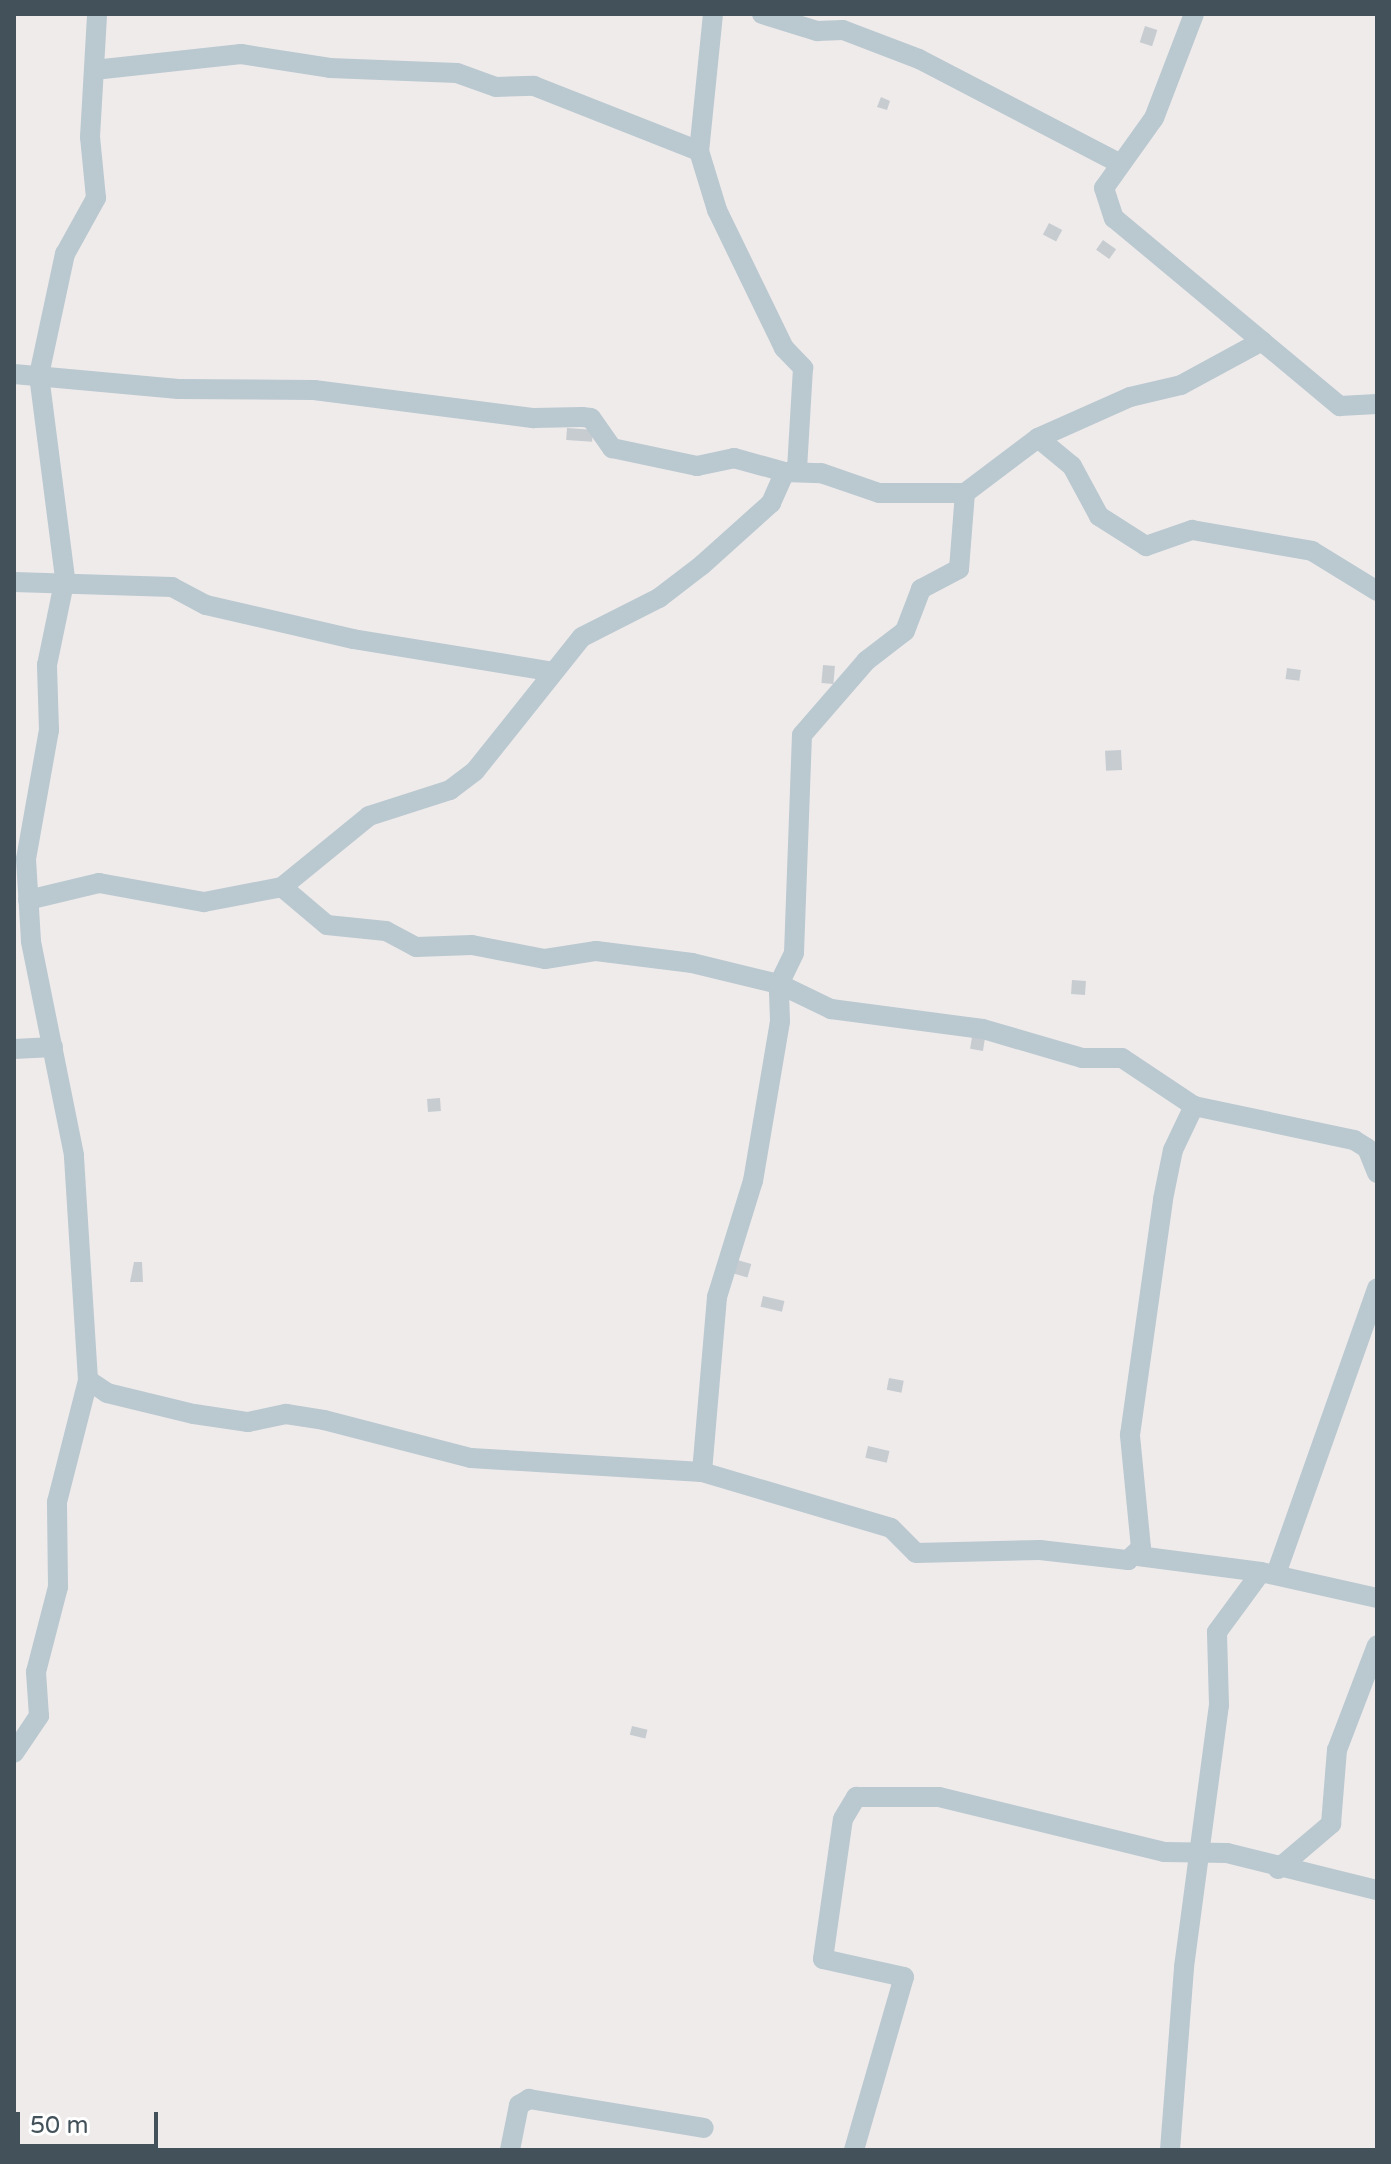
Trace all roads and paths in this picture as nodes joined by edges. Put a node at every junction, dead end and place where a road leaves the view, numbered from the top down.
1 (97, 14) edge
2 (713, 14) edge
3 (762, 14) edge
4 (1194, 14) edge
5 (94, 70) junction
6 (699, 151) junction
7 (1119, 163) junction
8 (1262, 341) junction
9 (14, 374) edge
10 (39, 375) junction
11 (1377, 404) edge
12 (1038, 438) junction
13 (791, 470) junction
14 (965, 493) junction
15 (65, 578) junction
16 (14, 582) edge
17 (1377, 591) edge
18 (548, 671) junction
19 (282, 887) junction
20 (28, 900) junction
21 (779, 984) junction
22 (53, 1047) junction
23 (14, 1049) edge
24 (1194, 1106) junction
25 (1377, 1173) edge
26 (1377, 1288) edge
27 (88, 1380) junction
28 (702, 1472) junction
29 (1138, 1556) junction
30 (1269, 1573) junction
31 (1377, 1598) edge
32 (1377, 1645) edge
33 (14, 1753) edge
34 (1200, 1851) junction
35 (1278, 1869) junction
36 (1377, 1890) edge
37 (704, 2128) dead end
38 (510, 2150) edge
39 (854, 2150) edge
40 (1170, 2150) edge

1 - 5 street
2 - 6 street
3 - 7 street
4 - 7 street
5 - 6 street
5 - 10 street
6 - 13 street
7 - 8 street
8 - 11 street
8 - 12 street
9 - 10 street
10 - 13 street
10 - 15 street
12 - 14 street
12 - 17 street
13 - 14 street
13 - 18 street
14 - 21 street
15 - 16 street
15 - 18 street
15 - 20 street
18 - 19 street
19 - 20 street
19 - 21 street
20 - 22 street
21 - 24 street
21 - 28 street
22 - 23 street
22 - 27 street
24 - 25 street
24 - 29 street
26 - 30 street
27 - 28 street
27 - 33 street
28 - 29 street
29 - 30 street
30 - 31 street
30 - 34 street
32 - 35 street
34 - 35 street
34 - 39 street
34 - 40 street
35 - 36 street
37 - 38 street

